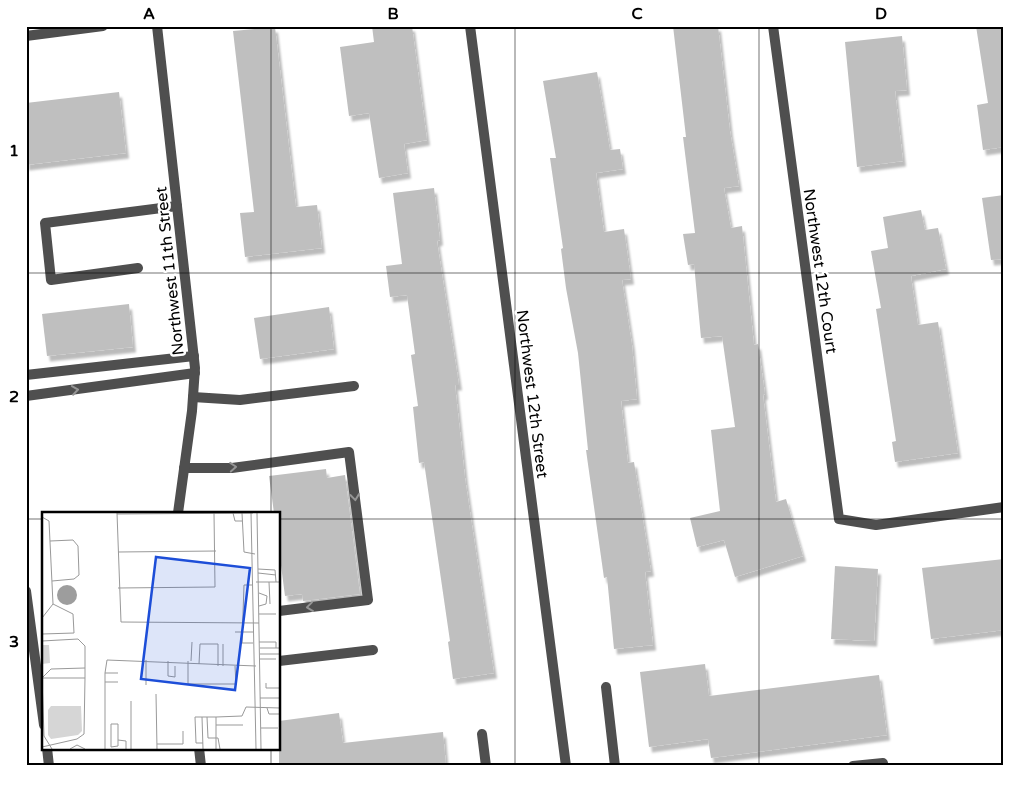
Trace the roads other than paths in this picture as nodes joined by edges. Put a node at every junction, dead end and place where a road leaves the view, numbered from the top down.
1 (103, 26) edge
2 (157, 26) edge
3 (470, 26) edge
4 (773, 26) edge
5 (26, 36) edge
6 (177, 206) junction
7 (138, 268) dead end
8 (194, 356) junction
9 (195, 373) junction
10 (26, 375) edge
11 (354, 386) dead end
12 (26, 396) edge
13 (193, 397) junction
14 (184, 468) junction
15 (1004, 507) edge
16 (178, 512) edge
17 (26, 591) edge
18 (280, 611) edge
19 (373, 650) dead end
20 (280, 661) edge
21 (606, 687) dead end
22 (42, 710) edge
23 (482, 734) dead end
24 (47, 750) edge
25 (199, 750) edge
26 (49, 766) edge
27 (200, 766) edge
28 (486, 766) edge
29 (566, 766) edge
30 (615, 766) edge
31 (853, 766) edge
32 (884, 766) edge

1 - 5 street
2 - 6 street, Northwest 11th Street
3 - 29 street, Northwest 12th Street
4 - 15 street, Northwest 12th Court
6 - 7 street
6 - 8 street, Northwest 11th Street
8 - 9 street, Northwest 11th Street
8 - 10 street
12 -> 9 street
9 - 13 street, Northwest 11th Street
11 - 13 street
13 - 14 street, Northwest 11th Street
14 - 16 street, Northwest 11th Street
14 -> 18 street
17 - 22 street
19 - 20 street
21 - 30 street
23 - 28 street
24 - 26 street
25 - 27 street
31 - 32 street

